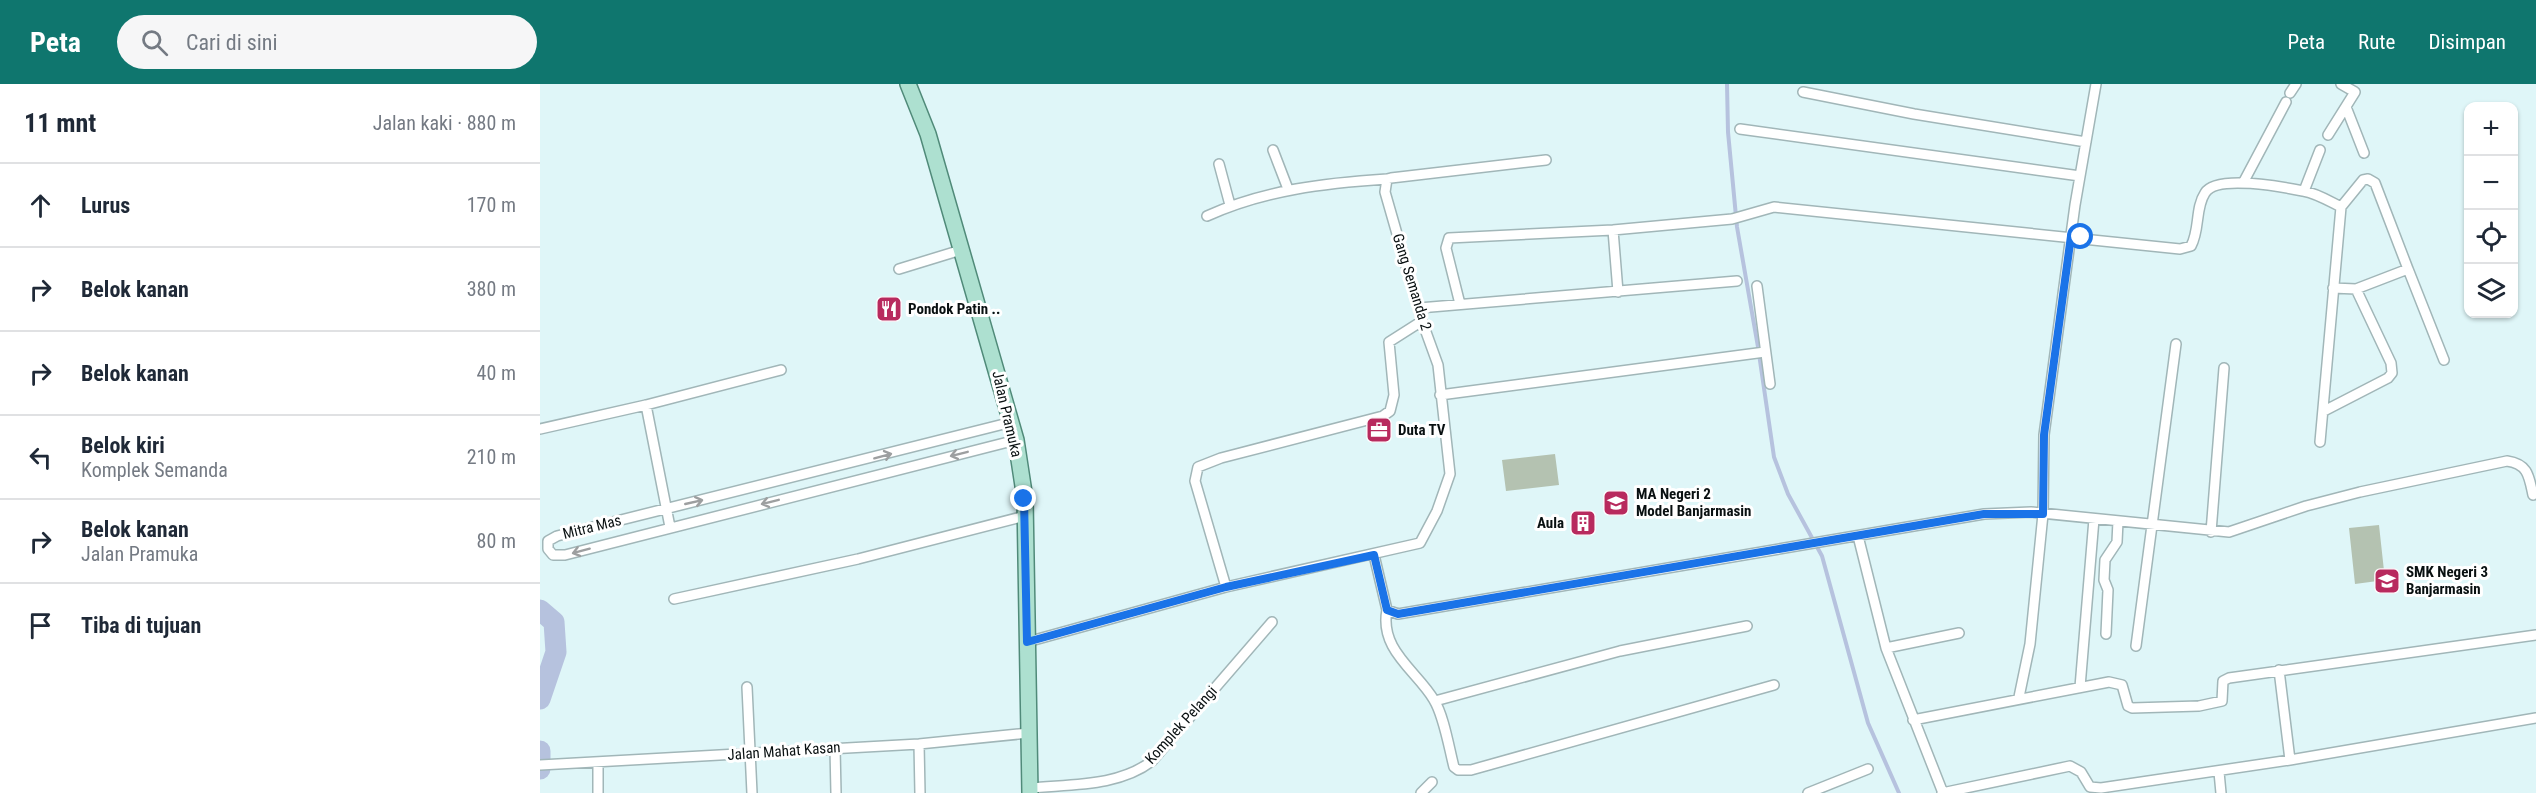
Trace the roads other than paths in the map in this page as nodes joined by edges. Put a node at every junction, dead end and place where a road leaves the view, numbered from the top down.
1 (908, 84) edge
2 (2096, 84) edge
3 (2296, 84) edge
4 (2342, 84) edge
5 (1803, 92) dead end
6 (2346, 107) junction
7 (1740, 129) dead end
8 (2328, 135) dead end
9 (2086, 142) junction
10 (1273, 150) dead end
11 (2320, 150) dead end
12 (2364, 153) dead end
13 (1546, 160) dead end
14 (1219, 164) dead end
15 (2080, 176) junction
16 (1388, 179) junction
17 (2243, 183) junction
18 (1288, 189) junction
19 (2304, 191) junction
20 (1230, 205) junction
21 (2341, 207) junction
22 (1207, 216) dead end
23 (1613, 230) junction
24 (2071, 236) junction
25 (961, 250) junction
26 (899, 269) dead end
27 (2408, 269) junction
28 (1737, 281) dead end
29 (1757, 286) dead end
30 (2334, 288) junction
31 (2355, 290) junction
32 (1617, 292) junction
33 (1460, 304) junction
34 (1419, 308) junction
35 (1422, 321) junction
36 (2175, 344) dead end
37 (1765, 352) junction
38 (2444, 360) dead end
39 (2224, 368) dead end
40 (781, 370) dead end
41 (1770, 384) dead end
42 (1440, 395) junction
43 (646, 405) junction
44 (2324, 411) junction
45 (1012, 422) junction
46 (540, 429) edge
47 (1016, 440) junction
48 (2320, 442) dead end
49 (807, 475) junction
50 (811, 491) junction
51 (2533, 495) dead end
52 (668, 508) junction
53 (2043, 514) junction
54 (1025, 516) junction
55 (2094, 519) junction
56 (2118, 521) junction
57 (2154, 525) junction
58 (670, 527) junction
59 (2211, 532) junction
60 (1858, 536) junction
61 (1374, 555) junction
62 (1226, 587) junction
63 (674, 599) dead end
64 (1387, 610) junction
65 (1272, 622) dead end
66 (1747, 626) dead end
67 (1959, 633) dead end
68 (2106, 634) dead end
69 (2536, 635) edge
70 (1027, 642) junction
71 (2136, 646) dead end
72 (1886, 648) junction
73 (2279, 670) junction
74 (1774, 685) dead end
75 (747, 687) dead end
76 (2080, 687) junction
77 (2019, 697) junction
78 (1435, 701) junction
79 (2536, 718) edge
80 (1913, 720) junction
81 (1029, 733) junction
82 (919, 744) junction
83 (835, 748) junction
84 (752, 753) junction
85 (2290, 760) junction
86 (598, 763) junction
87 (545, 765) edge
88 (1868, 770) dead end
89 (2219, 772) junction
90 (1432, 782) dead end
91 (1030, 791) edge
92 (598, 793) edge
93 (752, 793) edge
94 (836, 793) edge
95 (920, 793) edge
96 (1421, 793) edge
97 (1808, 793) edge
98 (1942, 793) edge
99 (2221, 793) edge

1 - 25 main road, Jalan Pramuka
2 - 9 street
3 - 17 street
4 - 6 street
5 - 9 street
6 - 8 street
6 - 12 street
7 - 15 street
9 - 15 street
10 - 18 street
11 - 19 street
13 - 16 street
14 - 20 street
15 - 24 street
16 - 18 street
16 - 34 street, Gang Semanda 2
17 - 19 street
17 - 24 street
18 - 20 street
19 - 21 street
20 - 22 street
21 - 27 street
21 - 30 street
23 - 24 street
23 - 32 street
23 - 33 street
24 - 53 street
25 - 26 street
25 - 45 main road, Jalan Pramuka
27 - 31 street
27 - 38 street
28 - 32 street
29 - 37 street
30 - 31 street
30 - 44 street
31 - 44 street
32 - 33 street
33 - 34 street
34 - 35 street, Gang Semanda 2
35 - 42 street, Gang Semanda 2
35 - 62 street
36 - 57 street
37 - 41 street
37 - 42 street
39 - 59 street
40 - 43 street
42 - 61 street, Gang Semanda 2
43 - 46 street
43 - 52 street
44 - 48 street
45 - 47 main road, Jalan Pramuka
49 -> 45 street, Mitra Mas
47 -> 50 street, Mitra Mas
47 - 54 main road, Jalan Pramuka
49 - 50 street
52 -> 49 street, Mitra Mas
50 -> 58 street, Mitra Mas
51 - 59 street
52 - 58 street
58 -> 52 street, Mitra Mas
53 - 55 street
53 - 60 street
53 - 77 street
54 - 63 street
54 - 70 main road, Jalan Pramuka
55 - 56 street
55 - 76 street
56 - 57 street
56 - 68 street
57 - 59 street
57 - 71 street
60 - 64 street
60 - 72 street
61 - 62 street
61 - 64 street
62 - 70 street
64 - 78 street
65 - 91 street, Komplek Pelangi
66 - 78 street
67 - 72 street
69 - 73 street
70 - 81 main road, Jalan Pramuka
72 - 80 street
73 - 76 street
73 - 85 street
74 - 78 street
75 - 84 street
76 - 77 street
77 - 80 street
79 - 85 street
80 - 98 street
81 - 82 street, Jalan Mahat Kasan
81 - 91 main road, Jalan Pramuka
82 - 83 street, Jalan Mahat Kasan
82 - 95 street
83 - 84 street, Jalan Mahat Kasan
83 - 94 street
84 - 86 street, Jalan Mahat Kasan
84 - 93 street
85 - 89 street
86 - 87 street, Jalan Mahat Kasan
86 - 92 street
88 - 97 street
89 - 98 street
89 - 99 street
90 - 96 street

